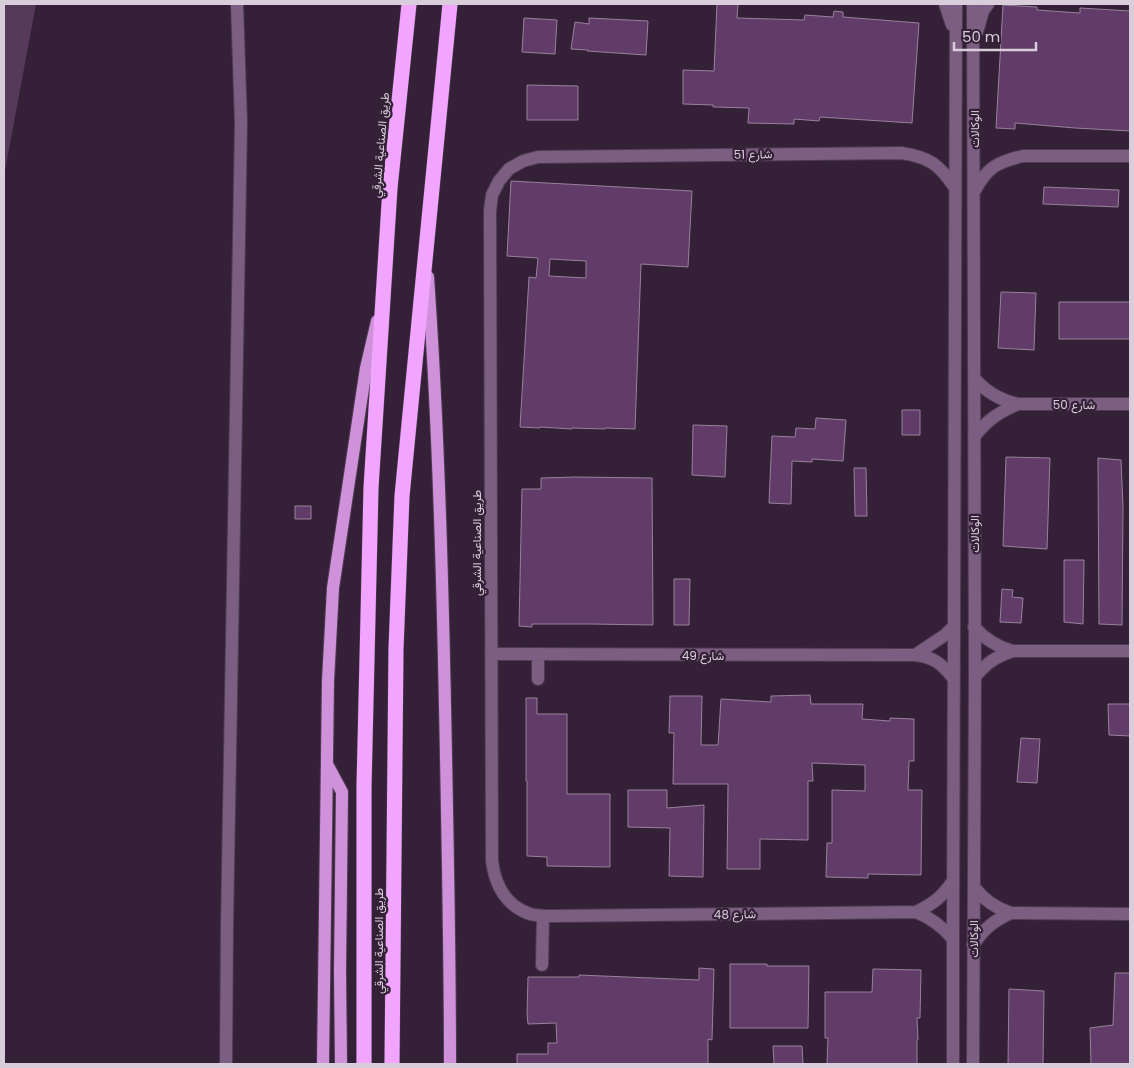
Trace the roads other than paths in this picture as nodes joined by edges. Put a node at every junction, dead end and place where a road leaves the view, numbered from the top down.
1 (237, 4) edge
2 (409, 4) edge
3 (450, 4) edge
4 (945, 4) edge
5 (956, 4) edge
6 (973, 4) edge
7 (988, 4) edge
8 (956, 40) junction
9 (973, 44) junction
10 (1130, 156) edge
11 (538, 157) joint
12 (955, 188) junction
13 (974, 192) junction
14 (427, 248) junction
15 (384, 289) junction
16 (974, 378) junction
17 (1018, 404) junction
18 (1130, 404) edge
19 (974, 437) junction
20 (954, 626) junction
21 (974, 627) junction
22 (1013, 651) junction
23 (1130, 651) edge
24 (491, 654) junction
25 (538, 654) junction
26 (915, 655) junction
27 (975, 676) junction
28 (538, 678) dead end
29 (954, 678) junction
30 (326, 764) junction
31 (953, 881) junction
32 (974, 887) junction
33 (916, 912) junction
34 (1011, 914) junction
35 (1130, 914) edge
36 (548, 916) junction
37 (953, 939) junction
38 (973, 945) junction
39 (542, 965) dead end
40 (226, 1064) edge
41 (323, 1064) edge
42 (341, 1064) edge
43 (364, 1064) edge
44 (392, 1064) edge
45 (450, 1064) edge
46 (953, 1064) edge
47 (973, 1064) edge

1 - 40 street
2 - 15 highway, طريق الصناعية الشرقي
3 - 14 highway, طريق الصناعية الشرقي
4 - 8 street
5 - 8 street, الوكالات
6 - 9 street, الوكالات
7 - 9 street
8 - 12 street, الوكالات
9 - 13 street, الوكالات
10 - 13 street
11 - 12 street, شارع 51
11 - 24 street, طريق الصناعية الشرقي
12 - 20 street, الوكالات
13 - 16 street, الوكالات
14 - 44 highway, طريق الصناعية الشرقي
14 - 45 main road, طريق الصناعية الشرقي
15 - 30 main road, طريق الصناعية الشرقي
15 - 43 highway, طريق الصناعية الشرقي
16 - 17 street, شارع 50
16 - 19 street, الوكالات
17 - 18 street, شارع 50
17 - 19 street, شارع 50
19 - 21 street, الوكالات
20 - 26 street
20 - 29 street, الوكالات
21 - 22 street
21 - 27 street, الوكالات
22 - 23 street
22 - 27 street
24 - 25 street, شارع 49
24 - 36 street, طريق الصناعية الشرقي
25 - 26 street, شارع 49
25 - 28 street
26 - 29 street, شارع 49
27 - 32 street, الوكالات
29 - 31 street, الوكالات
30 - 41 main road, طريق الصناعية الشرقي
30 - 42 main road
31 - 33 street, شارع 48
31 - 37 street, الوكالات
32 - 34 street
32 - 38 street, الوكالات
33 - 36 street, شارع 48
33 - 37 street, شارع 48
34 - 35 street
34 - 38 street
36 - 39 street
37 - 46 street, الوكالات
38 - 47 street, الوكالات

